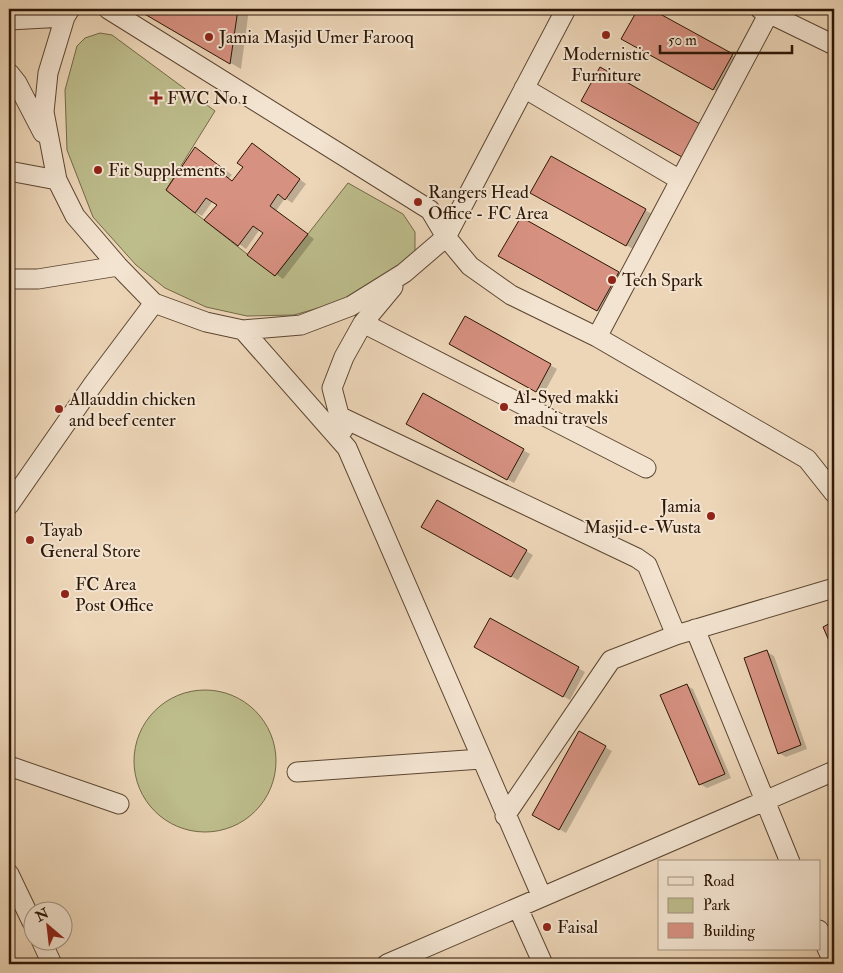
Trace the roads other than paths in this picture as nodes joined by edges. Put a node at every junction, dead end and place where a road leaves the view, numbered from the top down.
1 (108, 9) edge
2 (566, 9) edge
3 (764, 11) edge
4 (67, 13) edge
5 (9, 20) edge
6 (834, 45) edge
7 (9, 73) edge
8 (524, 88) junction
9 (48, 143) junction
10 (9, 171) edge
11 (56, 180) junction
12 (680, 180) junction
13 (446, 237) junction
14 (118, 266) junction
15 (404, 273) junction
16 (9, 279) edge
17 (154, 302) junction
18 (363, 323) junction
19 (243, 330) junction
20 (597, 336) junction
21 (341, 417) junction
22 (347, 448) junction
23 (646, 468) dead end
24 (834, 493) edge
25 (9, 505) edge
26 (834, 588) edge
27 (695, 629) junction
28 (676, 635) junction
29 (481, 759) junction
30 (9, 766) edge
31 (298, 772) dead end
32 (834, 773) edge
33 (764, 802) junction
34 (119, 804) dead end
35 (505, 816) junction
36 (789, 860) edge
37 (9, 874) edge
38 (542, 897) junction
39 (22, 901) edge
40 (518, 908) junction
41 (820, 932) edge
42 (46, 950) edge
43 (419, 958) edge
44 (52, 964) edge
45 (387, 964) edge
46 (543, 964) edge
47 (834, 964) edge

1 - 13 street
2 - 8 street
3 - 6 street
3 - 12 street
4 - 5 street
4 - 9 street
7 - 9 street
8 - 12 street
8 - 13 street
9 - 11 street
10 - 11 street
11 - 14 street
12 - 20 street
13 - 15 street
13 - 20 street
14 - 16 street
14 - 17 street
15 - 18 street
15 - 19 street
17 - 19 street
17 - 25 street
18 - 21 street
18 - 23 street
19 - 22 street
20 - 24 street
21 - 22 street
21 - 28 street
22 - 29 street
26 - 27 street
27 - 28 street
27 - 33 street
28 - 35 street
29 - 31 street
29 - 35 street
30 - 34 street
32 - 33 street
33 - 36 street
33 - 38 street
35 - 38 street
37 - 39 street
38 - 40 street
40 - 43 street
40 - 46 street
41 - 47 street
42 - 44 street
43 - 45 street

